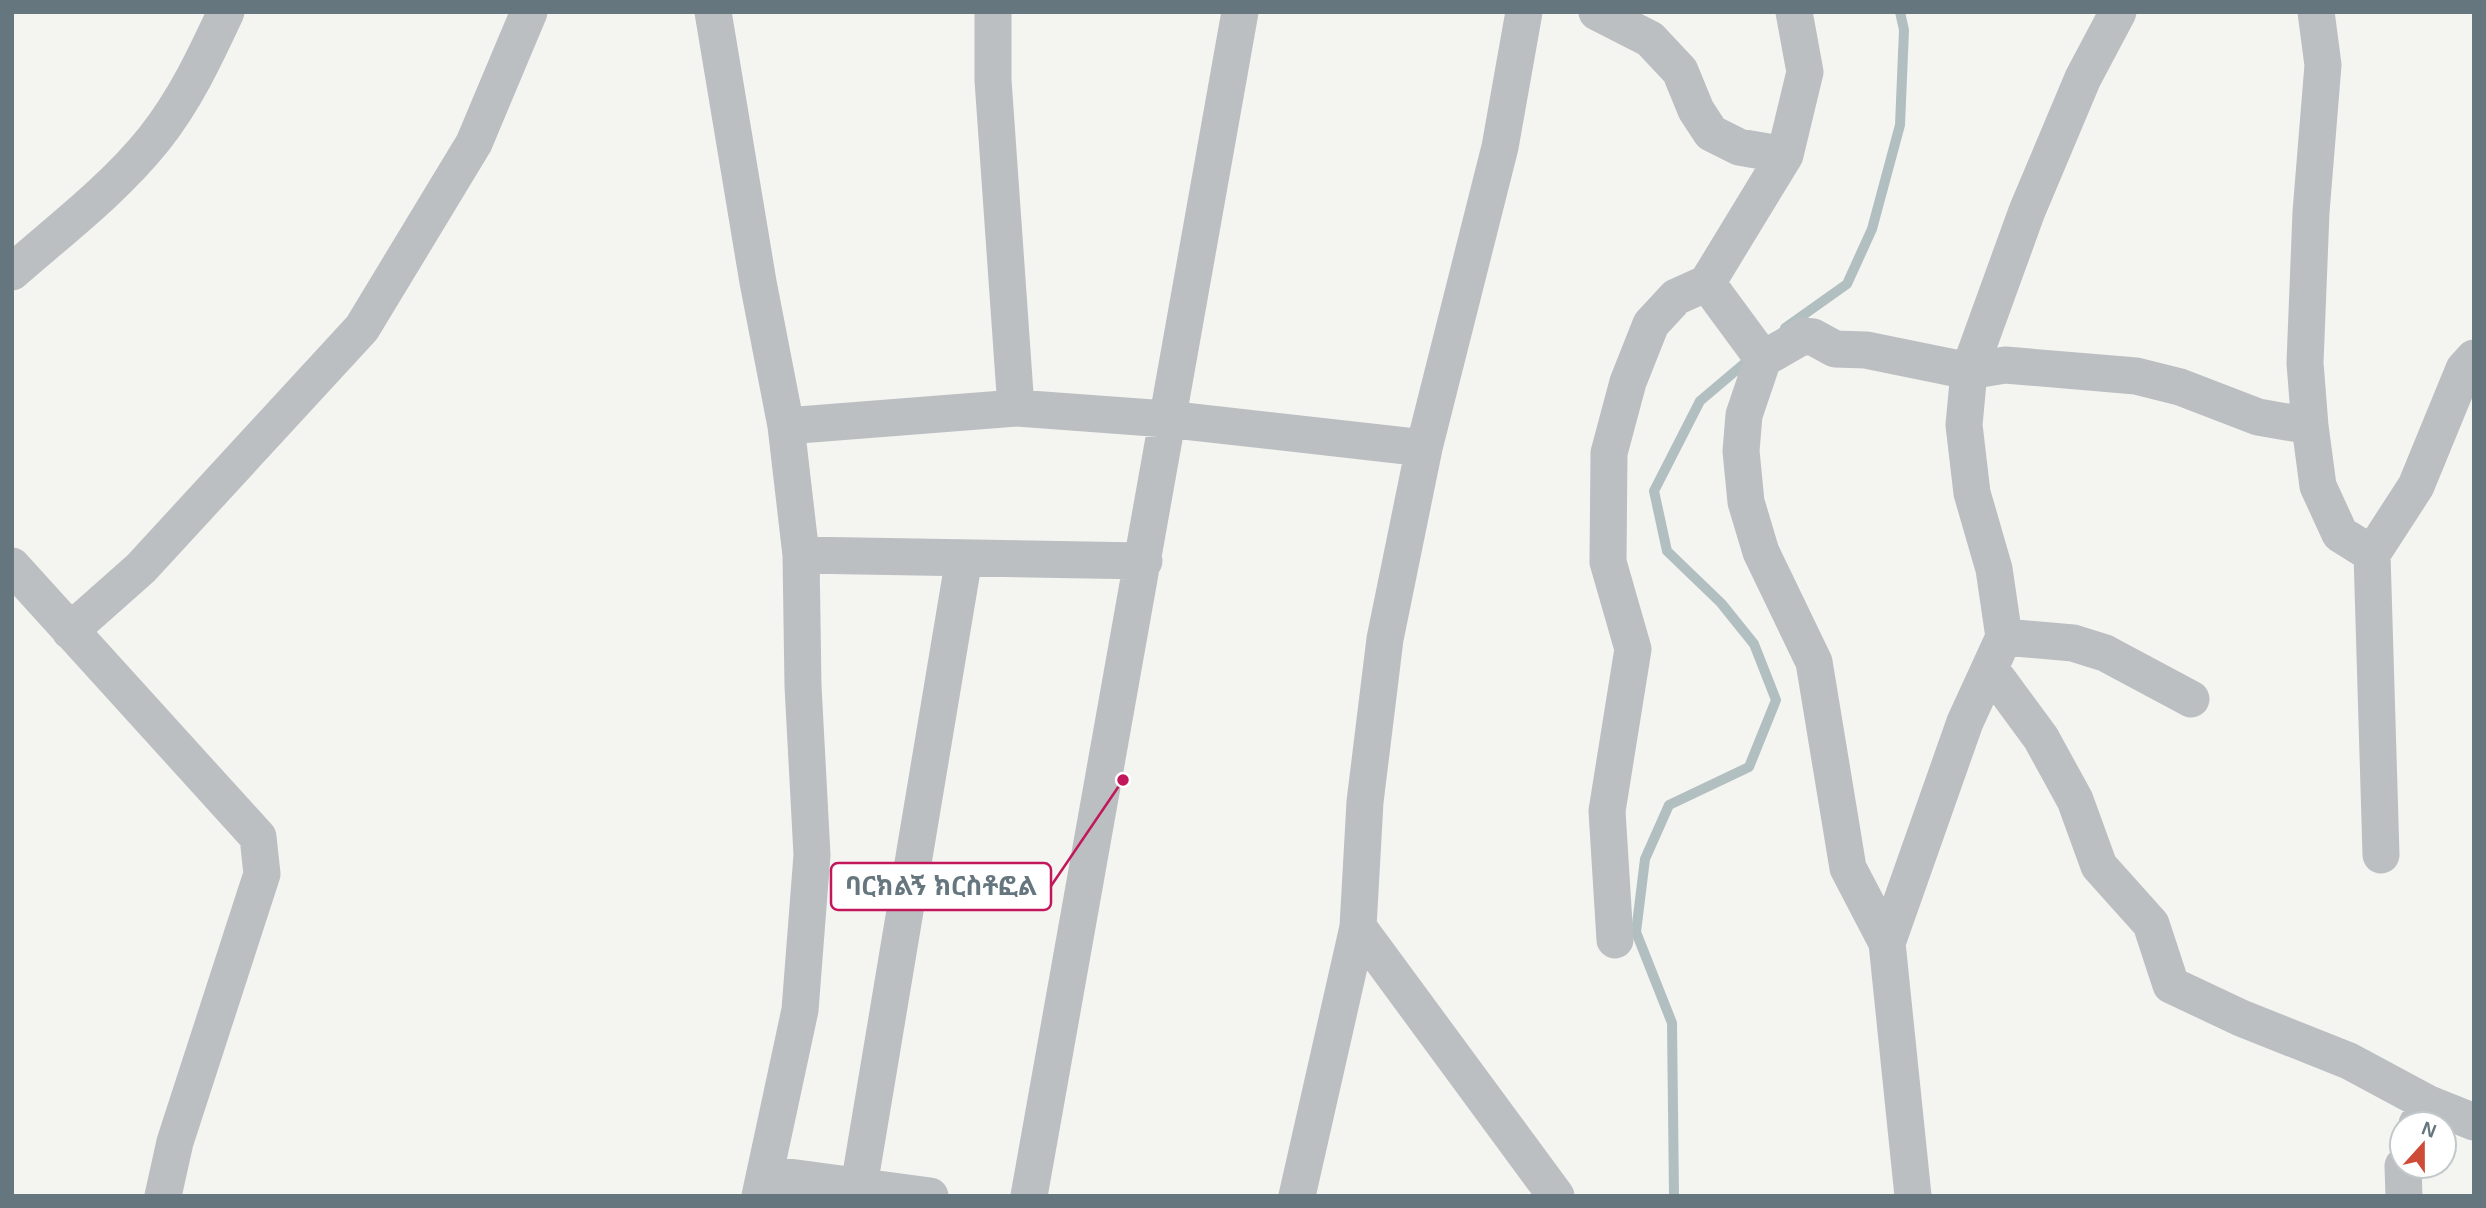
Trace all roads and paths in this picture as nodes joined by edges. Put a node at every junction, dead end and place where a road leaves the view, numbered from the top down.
1 (226, 12) edge
2 (529, 12) edge
3 (713, 12) edge
4 (993, 12) edge
5 (1240, 12) edge
6 (1524, 12) edge
7 (1597, 12) edge
8 (1794, 12) edge
9 (2118, 12) edge
10 (2316, 12) edge
11 (1784, 155) junction
12 (12, 272) edge
13 (1707, 283) junction
14 (2474, 358) edge
15 (1763, 359) junction
16 (1969, 371) junction
17 (1016, 408) junction
18 (1166, 419) junction
19 (786, 426) junction
20 (2310, 426) junction
21 (1424, 448) junction
22 (2372, 554) junction
23 (801, 555) junction
24 (964, 558) junction
25 (1144, 561) junction
26 (12, 566) edge
27 (70, 631) junction
28 (1997, 653) junction
29 (2191, 699) dead end
30 (2381, 855) dead end
31 (1358, 927) junction
32 (1615, 940) dead end
33 (1887, 943) junction
34 (2417, 1110) edge
35 (764, 1185) edge
36 (859, 1186) junction
37 (163, 1196) edge
38 (930, 1196) edge
39 (1029, 1196) edge
40 (1297, 1196) edge
41 (1556, 1196) edge
42 (1913, 1196) edge

1 - 12 street
2 - 27 street
3 - 19 street
4 - 17 street
5 - 18 street
6 - 21 street
7 - 11 street
8 - 11 street
9 - 16 street
10 - 20 street
11 - 13 street
13 - 15 street
13 - 32 street
14 - 22 street
15 - 16 street
15 - 33 street
16 - 20 street
16 - 28 street
17 - 18 street
17 - 19 street
18 - 21 street
18 - 25 street
19 - 23 street
20 - 22 street
21 - 31 street
22 - 30 street
23 - 24 street
23 - 35 street
24 - 25 street
24 - 36 street
25 - 39 street
26 - 27 street
27 - 37 street
28 - 29 street
28 - 33 street
28 - 34 street
31 - 40 street
31 - 41 street
33 - 42 street
35 - 36 street
36 - 38 street

